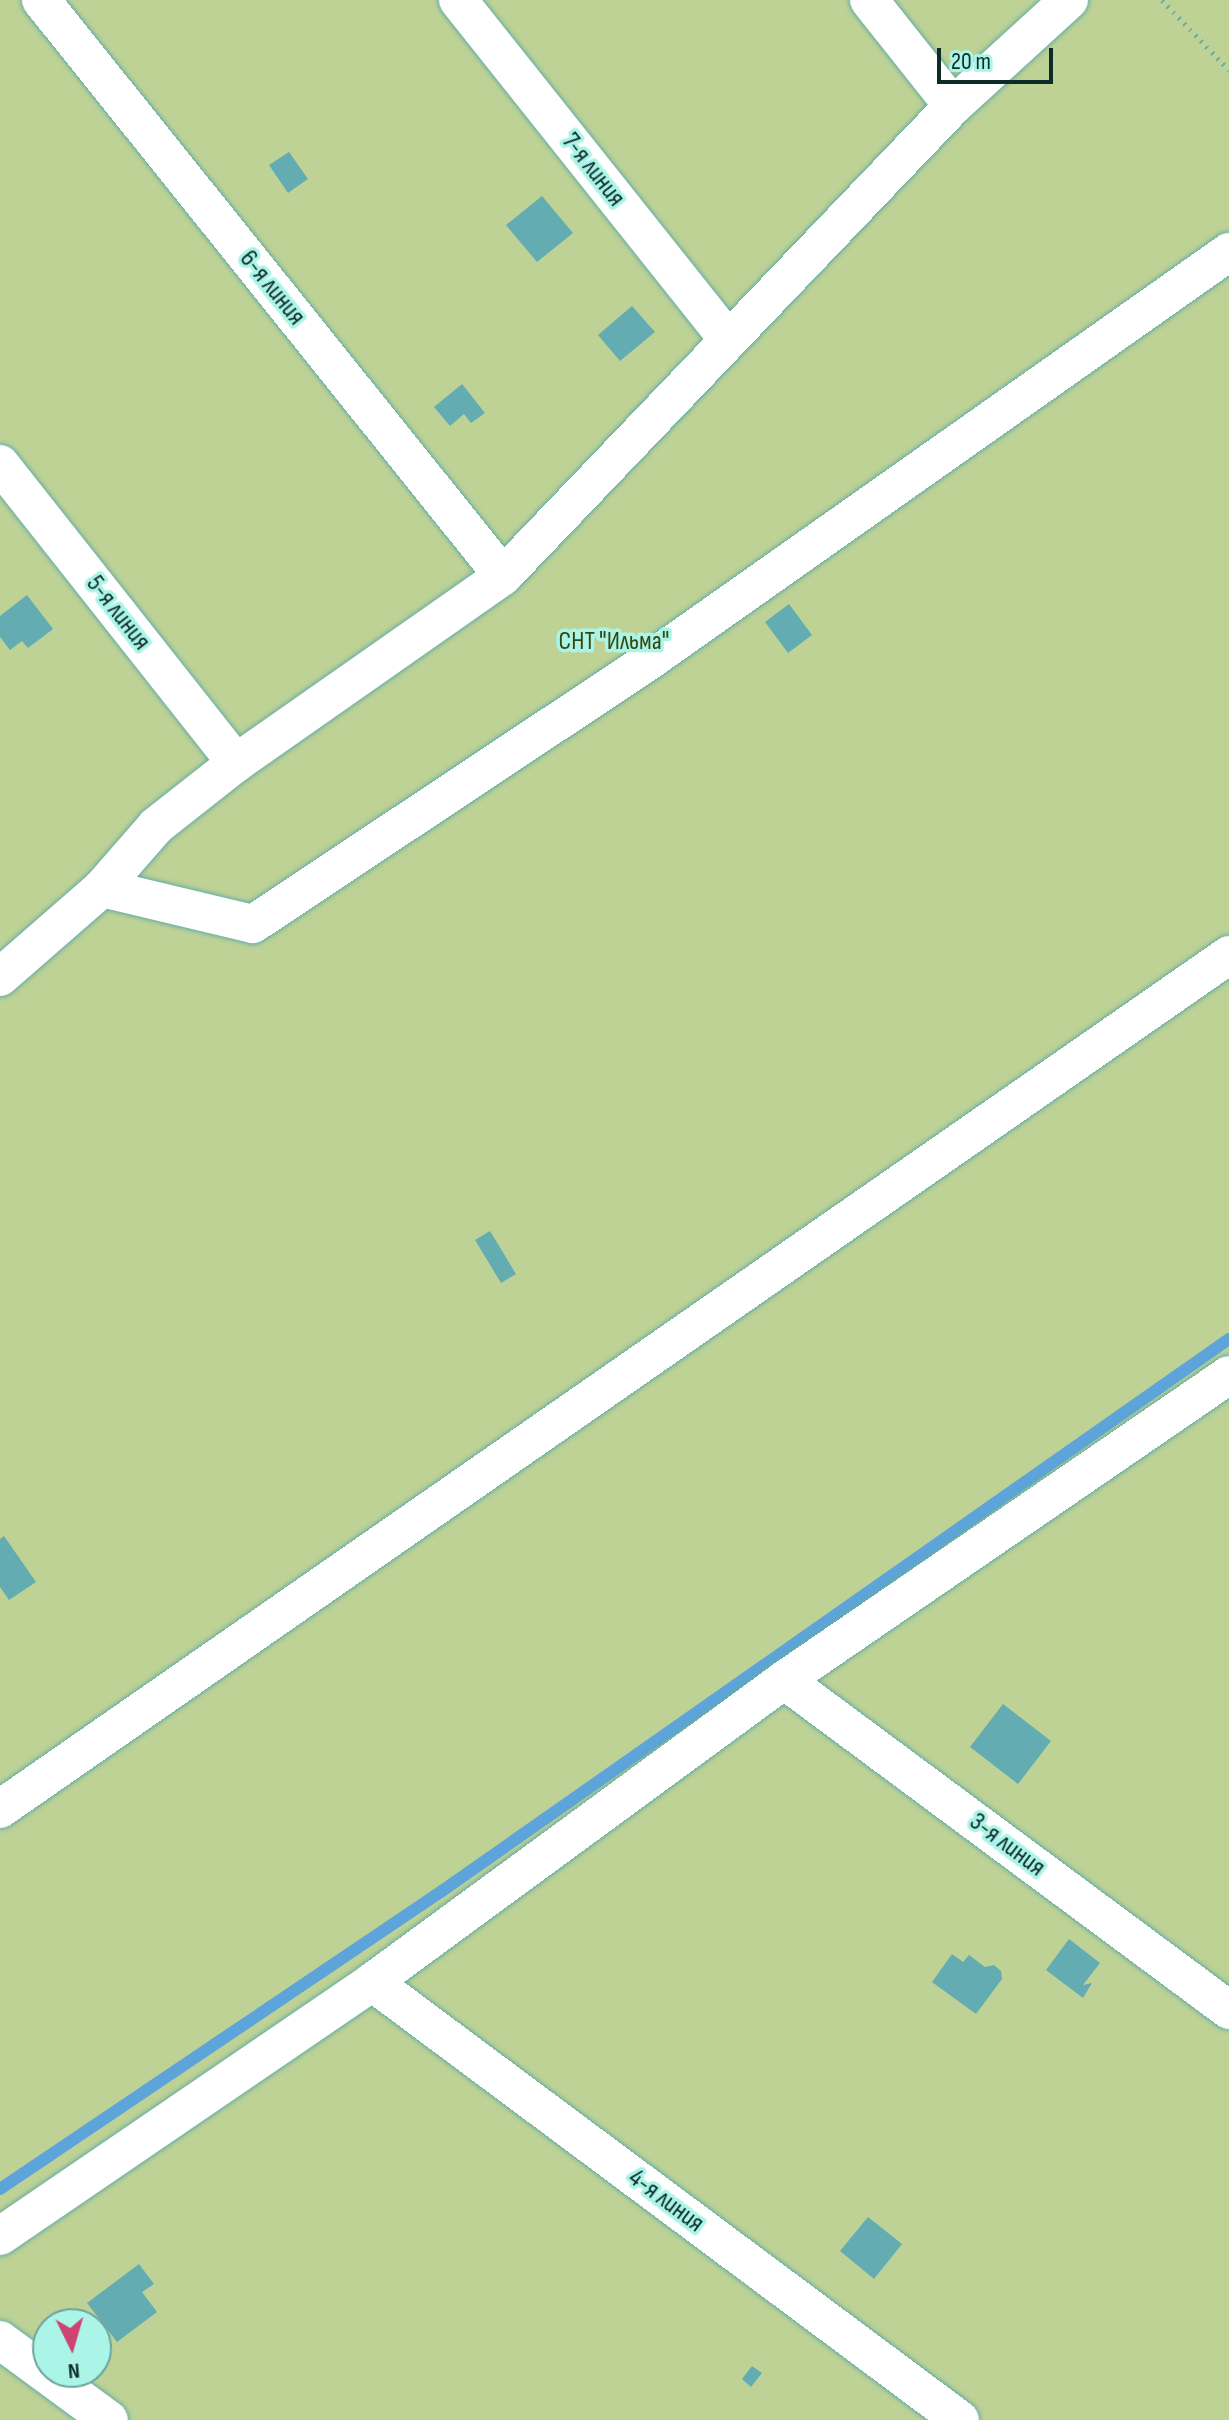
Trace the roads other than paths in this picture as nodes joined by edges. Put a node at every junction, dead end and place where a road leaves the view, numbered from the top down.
1 (41, 0) edge
2 (458, 0) edge
3 (869, 0) edge
4 (1069, 0) edge
5 (953, 106) junction
6 (1229, 252) edge
7 (728, 340) junction
8 (0, 464) edge
9 (503, 576) junction
10 (236, 763) junction
11 (102, 888) junction
12 (1229, 955) edge
13 (1, 975) edge
14 (1228, 1377) edge
15 (784, 1680) junction
16 (0, 1809) edge
17 (372, 1982) junction
18 (1229, 2010) edge
19 (0, 2236) edge
20 (0, 2340) edge
21 (109, 2420) edge
22 (960, 2420) edge

1 - 9 street, 6-я линия
2 - 7 street, 7-я линия
3 - 5 street
4 - 5 street
5 - 7 street
6 - 11 street
7 - 9 street
8 - 10 street, 5-я линия
9 - 10 street
10 - 11 street
11 - 13 street
12 - 16 street
14 - 15 street
15 - 17 street
15 - 18 street, 3-я линия
17 - 19 street
17 - 22 street, 4-я линия
20 - 21 street

